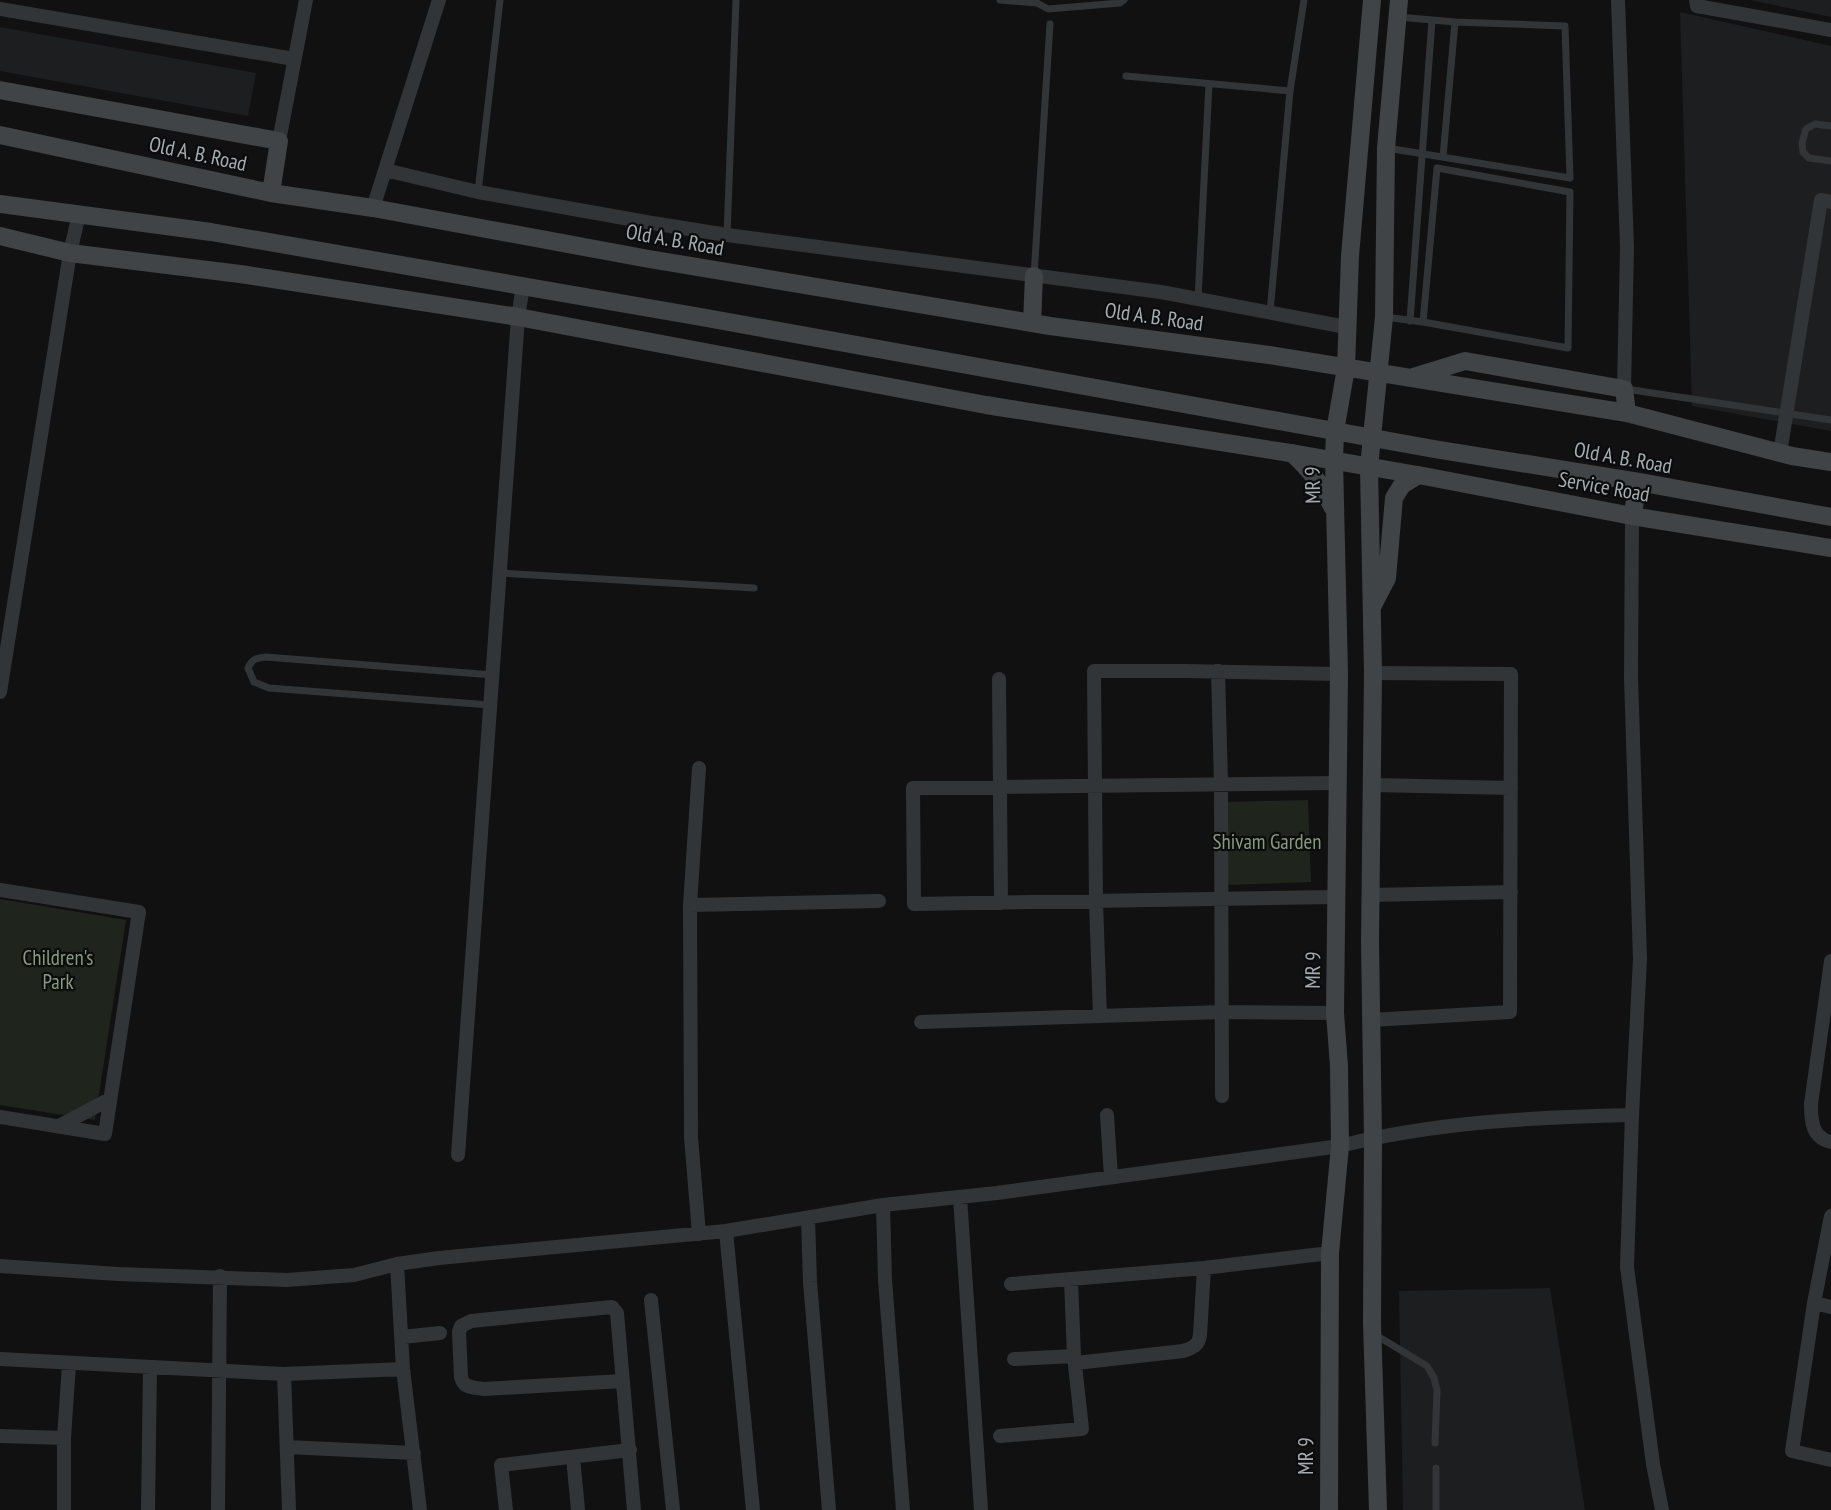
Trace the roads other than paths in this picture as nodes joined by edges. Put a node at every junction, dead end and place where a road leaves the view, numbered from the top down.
1 (306, 0) edge
2 (439, 0) edge
3 (500, 0) edge
4 (736, 0) edge
5 (1000, 0) edge
6 (1125, 0) edge
7 (1304, 0) edge
8 (1372, 0) edge
9 (1618, 0) edge
10 (1696, 0) edge
11 (1399, 8) edge
12 (0, 9) edge
13 (1432, 20) junction
14 (1455, 22) junction
15 (1050, 24) dead end
16 (1831, 30) edge
17 (294, 59) junction
18 (1126, 76) dead end
19 (1209, 84) junction
20 (0, 90) edge
21 (1290, 91) junction
22 (1831, 126) edge
23 (0, 135) edge
24 (279, 141) junction
25 (1386, 148) junction
26 (1422, 153) junction
27 (1443, 157) junction
28 (1831, 161) edge
29 (385, 170) junction
30 (478, 192) junction
31 (271, 193) junction
32 (1831, 202) edge
33 (0, 204) edge
34 (373, 208) junction
35 (79, 214) junction
36 (727, 235) junction
37 (0, 236) edge
38 (70, 253) junction
39 (1034, 276) junction
40 (523, 286) junction
41 (1198, 299) junction
42 (1270, 312) junction
43 (519, 317) junction
44 (1384, 317) junction
45 (1410, 321) junction
46 (1423, 322) junction
47 (1032, 323) junction
48 (1346, 327) junction
49 (1346, 368) junction
50 (1379, 373) junction
51 (1408, 378) junction
52 (1624, 389) junction
53 (1627, 413) junction
54 (1786, 413) junction
55 (1831, 420) edge
56 (1335, 431) junction
57 (1372, 437) junction
58 (1292, 453) junction
59 (1780, 453) junction
60 (1334, 461) junction
61 (1831, 462) edge
62 (1369, 467) junction
63 (1418, 475) junction
64 (1639, 482) junction
65 (1336, 513) junction
66 (1632, 516) junction
67 (1831, 517) edge
68 (1831, 548) edge
69 (500, 573) junction
70 (753, 588) dead end
71 (1372, 607) junction
72 (1218, 671) junction
73 (1373, 673) junction
74 (1339, 674) junction
75 (493, 675) junction
76 (999, 679) dead end
77 (0, 692) edge
78 (491, 705) junction
79 (699, 768) dead end
80 (1338, 783) junction
81 (1221, 784) junction
82 (1372, 784) junction
83 (1000, 786) junction
84 (1096, 786) junction
85 (1511, 789) junction
86 (0, 890) edge
87 (1511, 892) junction
88 (1371, 895) junction
89 (1336, 897) junction
90 (1221, 898) junction
91 (879, 901) dead end
92 (1096, 902) junction
93 (1001, 903) junction
94 (690, 905) junction
95 (1831, 961) edge
96 (1222, 1012) junction
97 (1335, 1013) junction
98 (1100, 1016) junction
99 (1371, 1020) junction
100 (921, 1022) dead end
101 (1222, 1095) dead end
102 (110, 1100) junction
103 (1107, 1115) dead end
104 (1632, 1115) junction
105 (0, 1117) edge
106 (59, 1126) junction
107 (1373, 1138) junction
108 (1831, 1142) edge
109 (1340, 1146) junction
110 (458, 1155) dead end
111 (1111, 1176) junction
112 (960, 1197) junction
113 (883, 1205) junction
114 (1831, 1216) edge
115 (808, 1218) junction
116 (726, 1232) junction
117 (699, 1234) junction
118 (1330, 1253) junction
119 (397, 1264) junction
120 (0, 1266) edge
121 (1204, 1268) junction
122 (220, 1276) junction
123 (1071, 1280) junction
124 (1011, 1284) dead end
125 (651, 1300) dead end
126 (1814, 1304) junction
127 (1831, 1307) edge
128 (1372, 1332) junction
129 (440, 1333) dead end
130 (402, 1337) junction
131 (0, 1359) edge
132 (1014, 1359) dead end
133 (1075, 1359) junction
134 (69, 1364) junction
135 (150, 1367) junction
136 (403, 1369) junction
137 (219, 1371) junction
138 (284, 1374) junction
139 (623, 1381) junction
140 (0, 1436) edge
141 (1000, 1436) dead end
142 (64, 1438) junction
143 (1435, 1443) dead end
144 (286, 1448) junction
145 (630, 1450) junction
146 (414, 1453) junction
147 (573, 1457) junction
148 (1831, 1460) edge
149 (1436, 1468) dead end
150 (64, 1510) edge
151 (148, 1510) edge
152 (218, 1510) edge
153 (290, 1510) edge
154 (420, 1510) edge
155 (506, 1510) edge
156 (578, 1510) edge
157 (634, 1510) edge
158 (673, 1510) edge
159 (753, 1510) edge
160 (829, 1510) edge
161 (903, 1510) edge
162 (981, 1510) edge
163 (1329, 1510) edge
164 (1378, 1510) edge
165 (1436, 1510) edge
166 (1662, 1510) edge

1 - 17 street
2 - 29 street
3 - 30 lane
4 - 36 lane
5 - 6 lane
7 - 21 lane
8 - 48 main road
9 - 52 street
10 - 16 street
11 - 13 lane
11 - 25 main road
12 - 17 street
13 - 14 lane
13 - 26 lane
14 - 27 lane
14 - 27 lane
15 - 39 lane
17 - 24 street
18 - 19 lane
19 - 21 lane
19 - 41 lane
20 - 24 main road
21 - 42 lane
22 - 28 lane
23 - 31 main road, Old A. B. Road
24 - 31 main road
25 - 26 lane
25 - 44 main road
26 - 27 lane
26 - 45 lane
29 - 30 street
29 - 34 street
30 - 36 street
31 - 34 main road, Old A. B. Road
32 - 54 street
33 - 35 main road
34 - 47 main road, Old A. B. Road
35 - 38 street
35 - 40 main road
36 - 39 street
37 - 38 main road, Service Road
38 - 43 main road, Service Road
38 - 77 street
39 - 41 street
39 - 47 main road
40 - 43 street
40 - 56 main road
41 - 42 street
42 - 48 street
43 - 58 main road, Service Road
43 - 69 street
44 - 45 lane
44 - 50 main road
45 - 46 lane
46 - 46 lane
47 - 49 main road, Old A. B. Road
48 - 49 main road
49 - 50 main road, Old A. B. Road
49 - 56 main road, MR 9
50 - 51 main road, Old A. B. Road
50 - 57 main road
51 - 52 main road
51 - 53 main road, Old A. B. Road
52 - 53 main road
52 - 54 lane
53 - 59 main road, Old A. B. Road
54 - 55 lane
54 - 59 street
56 - 57 main road, Old A. B. Road
56 - 60 main road, MR 9
57 - 62 main road
57 - 64 main road, Old A. B. Road
58 - 60 main road, Service Road
58 - 65 main road
59 - 61 main road, Old A. B. Road
60 - 62 main road, Service Road
60 - 65 main road, MR 9
62 - 63 main road, Service Road
62 - 71 main road
63 - 66 main road, Service Road
63 - 71 main road
64 - 66 main road
64 - 67 main road, Old A. B. Road
65 - 74 main road, MR 9
66 - 68 main road, Service Road
66 - 104 street
69 - 70 lane
69 - 75 street
71 - 73 main road
72 - 74 street
72 - 81 street
72 - 84 street
73 - 82 main road
73 - 85 street
74 - 80 main road, MR 9
75 - 78 street
75 - 78 lane
76 - 83 street
78 - 110 street
79 - 94 street
80 - 81 street
80 - 89 main road, MR 9
81 - 84 street
81 - 90 street
82 - 85 street
82 - 88 main road
83 - 84 street
83 - 93 street
83 - 93 street
84 - 92 street
85 - 87 street
86 - 102 street
87 - 88 street
87 - 99 street
88 - 99 main road
89 - 90 street
89 - 97 main road, MR 9
90 - 92 street
90 - 96 street
91 - 94 street
92 - 93 street
92 - 98 street
94 - 117 street
95 - 108 street
96 - 97 street
96 - 98 street
96 - 101 street
97 - 109 main road, MR 9
98 - 100 street
99 - 107 main road
102 - 106 street
102 - 106 street
103 - 111 street
104 - 107 street
104 - 166 street
105 - 106 street
107 - 109 street
107 - 128 main road
109 - 111 street
109 - 118 main road, MR 9
111 - 112 street
112 - 113 street
112 - 162 street
113 - 115 street
113 - 161 street
114 - 126 street
115 - 116 street
115 - 160 street
116 - 117 street
116 - 159 street
117 - 119 street
118 - 121 street
118 - 163 main road, MR 9
119 - 122 street
119 - 130 street
120 - 122 street
121 - 123 street
121 - 133 street
122 - 137 street
123 - 124 street
123 - 133 street
125 - 158 street
126 - 127 street
126 - 148 street
128 - 143 lane
128 - 164 main road
129 - 130 street
130 - 136 street
131 - 134 street
132 - 133 street
133 - 141 street
134 - 135 street
134 - 142 street
135 - 137 street
135 - 151 street
136 - 138 street
136 - 146 street
137 - 138 street
137 - 152 street
138 - 144 street
139 - 139 street
139 - 145 street
140 - 142 street
142 - 150 street
144 - 146 street
144 - 153 street
145 - 147 street
145 - 157 street
146 - 154 street
147 - 155 street
147 - 156 street
149 - 165 lane

